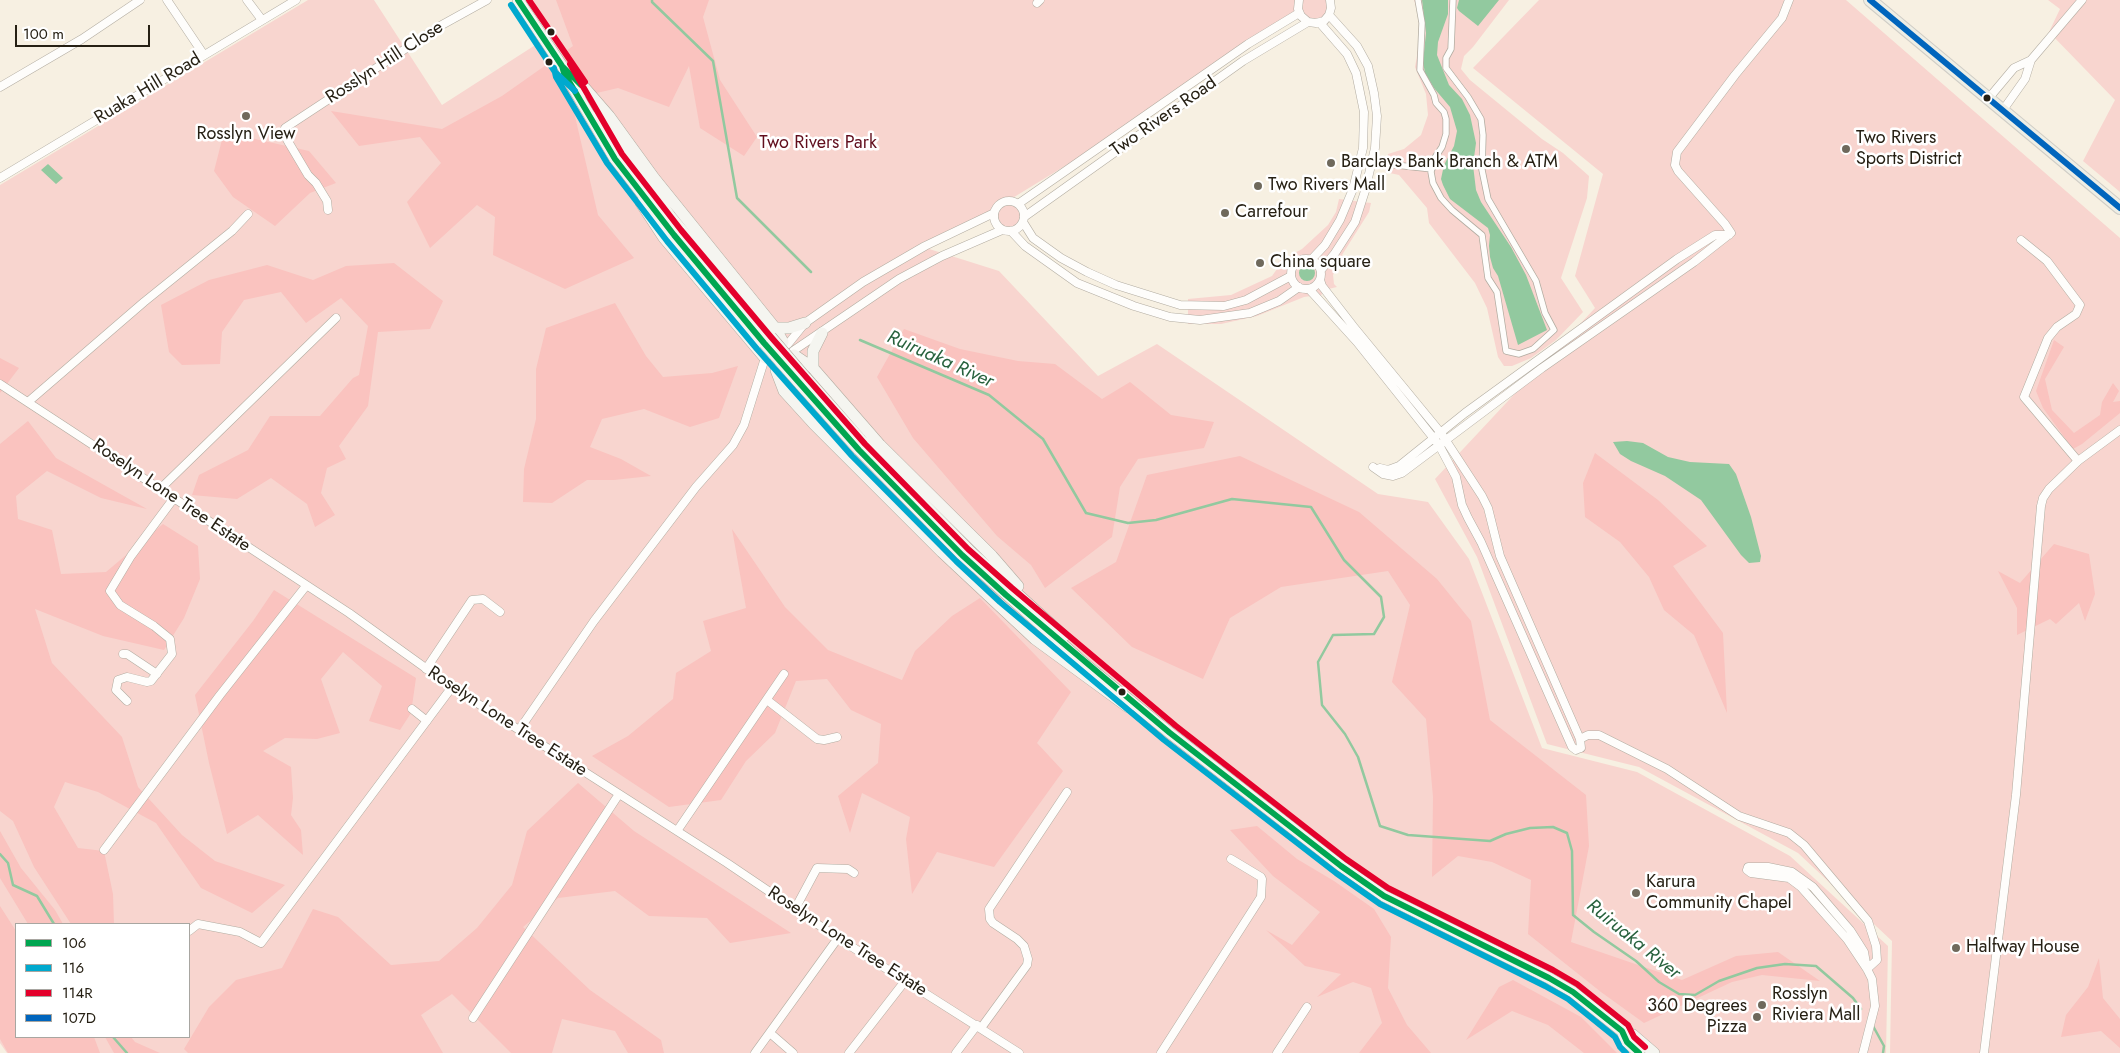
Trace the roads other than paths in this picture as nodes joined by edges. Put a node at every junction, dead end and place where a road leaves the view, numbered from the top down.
1 (140, 0) edge
2 (167, 0) edge
3 (247, 0) edge
4 (296, 0) edge
5 (487, 0) edge
6 (518, 0) edge
7 (1299, 0) edge
8 (1418, 0) edge
9 (1453, 0) edge
10 (1789, 0) edge
11 (1870, 0) edge
12 (2082, 0) edge
13 (1332, 1) edge
14 (1299, 13) junction
15 (1329, 15) junction
16 (262, 20) junction
17 (1308, 22) junction
18 (1320, 23) junction
19 (204, 55) junction
20 (2031, 60) junction
21 (564, 68) junction
22 (0, 87) edge
23 (1988, 99) junction
24 (2003, 110) junction
25 (616, 159) junction
26 (1081, 160) junction
27 (1386, 164) dead end
28 (1432, 169) junction
29 (1090, 170) junction
30 (0, 178) edge
31 (1018, 204) junction
32 (2120, 208) edge
33 (328, 210) dead end
34 (994, 213) junction
35 (248, 214) dead end
36 (1023, 220) junction
37 (1002, 230) junction
38 (1011, 231) junction
39 (1728, 235) junction
40 (2021, 240) dead end
41 (1311, 260) junction
42 (1321, 270) junction
43 (1291, 276) junction
44 (1320, 280) junction
45 (1299, 287) junction
46 (1309, 289) junction
47 (820, 312) junction
48 (336, 318) dead end
49 (805, 323) junction
50 (832, 324) junction
51 (822, 332) junction
52 (770, 336) junction
53 (790, 348) junction
54 (765, 358) junction
55 (776, 370) junction
56 (806, 377) junction
57 (0, 384) edge
58 (28, 402) junction
59 (2120, 430) edge
60 (1444, 436) junction
61 (1433, 438) junction
62 (1439, 445) junction
63 (2078, 461) junction
64 (160, 489) junction
65 (174, 498) junction
66 (306, 586) junction
67 (500, 612) dead end
68 (123, 654) dead end
69 (426, 669) junction
70 (157, 674) junction
71 (784, 674) dead end
72 (452, 687) junction
73 (1120, 691) junction
74 (767, 700) junction
75 (127, 701) dead end
76 (412, 709) dead end
77 (427, 721) junction
78 (519, 730) junction
79 (837, 737) dead end
80 (1580, 739) junction
81 (1180, 740) junction
82 (1067, 792) dead end
83 (619, 794) junction
84 (677, 831) junction
85 (104, 850) dead end
86 (1231, 858) dead end
87 (854, 873) dead end
88 (795, 909) junction
89 (190, 930) edge
90 (838, 938) junction
91 (1867, 970) junction
92 (905, 981) junction
93 (1307, 1007) dead end
94 (473, 1018) dead end
95 (979, 1027) junction
96 (1622, 1032) junction
97 (770, 1033) junction
98 (755, 1053) edge
99 (793, 1053) edge
100 (850, 1053) edge
101 (956, 1053) edge
102 (1019, 1053) edge
103 (1161, 1053) edge
104 (1277, 1053) edge
105 (1639, 1053) edge
106 (1654, 1053) edge
107 (1863, 1053) edge
108 (1984, 1053) edge

1 - 22 street
2 - 19 street
3 - 16 street
4 - 16 street, Ruaka Hill Road
5 - 33 street, Rosslyn Hill Close
6 - 21 main road
7 - 14 street
8 - 28 street
9 - 28 street
10 - 39 street
11 - 23 main road
12 - 20 street
13 - 15 street
14 - 17 street
14 - 26 street, Two Rivers Road
15 - 18 street
15 - 42 street
16 - 19 street, Ruaka Hill Road
17 - 18 street
17 - 29 street, Two Rivers Road
18 - 41 street
19 - 30 street, Ruaka Hill Road
20 - 23 street
20 - 24 street
21 - 25 main road
21 - 52 main road
23 - 24 main road
24 - 32 main road
25 - 52 main road
25 - 54 main road
26 - 29 street
26 - 31 street, Two Rivers Road
27 - 28 street
29 - 36 street, Two Rivers Road
31 - 34 street
31 - 36 street
34 - 37 street
34 - 47 street
35 - 58 street
36 - 38 street
36 - 43 street
37 - 38 street
37 - 50 street
38 - 45 street
39 - 60 street
39 - 60 street
40 - 63 street
41 - 42 street
41 - 43 street
42 - 44 street
43 - 45 street
44 - 46 street
44 - 60 street
45 - 46 street
46 - 61 street
47 - 49 street
47 - 50 street
48 - 64 street
49 - 52 main road
49 - 53 street
50 - 51 street
51 - 53 street
51 - 56 main road
52 - 53 main road
52 - 56 main road, bridge
53 - 54 main road
53 - 55 main road
53 - 56 main road
54 - 55 main road
54 - 78 street
55 - 81 main road
56 - 73 main road
56 - 73 main road
57 - 58 street, Roselyn Lone Tree Estate
58 - 64 street, Roselyn Lone Tree Estate
59 - 63 street
60 - 61 street
60 - 62 street
60 - 80 street
61 - 62 street
61 - 62 street
62 - 80 street
63 - 108 street
64 - 65 street, Roselyn Lone Tree Estate
65 - 66 street, Roselyn Lone Tree Estate
65 - 70 street
66 - 69 street, Roselyn Lone Tree Estate
66 - 85 street
67 - 69 street
68 - 70 street
69 - 72 street, Roselyn Lone Tree Estate
70 - 75 street
71 - 74 street
72 - 77 street
72 - 78 street, Roselyn Lone Tree Estate
73 - 81 main road
74 - 79 street
74 - 84 street
76 - 77 street
77 - 89 street
78 - 83 street, Roselyn Lone Tree Estate
80 - 91 street
81 - 96 main road
82 - 95 street
83 - 84 street, Roselyn Lone Tree Estate
83 - 94 street
84 - 88 street, Roselyn Lone Tree Estate
86 - 103 street
87 - 88 street
88 - 90 street, Roselyn Lone Tree Estate
90 - 92 street, Roselyn Lone Tree Estate
90 - 97 street
91 - 91 street
91 - 107 street
92 - 95 street, Roselyn Lone Tree Estate
92 - 100 street
93 - 104 street
95 - 101 street
95 - 102 street, Roselyn Lone Tree Estate
96 - 105 main road
96 - 106 main road
97 - 98 street
97 - 99 street

